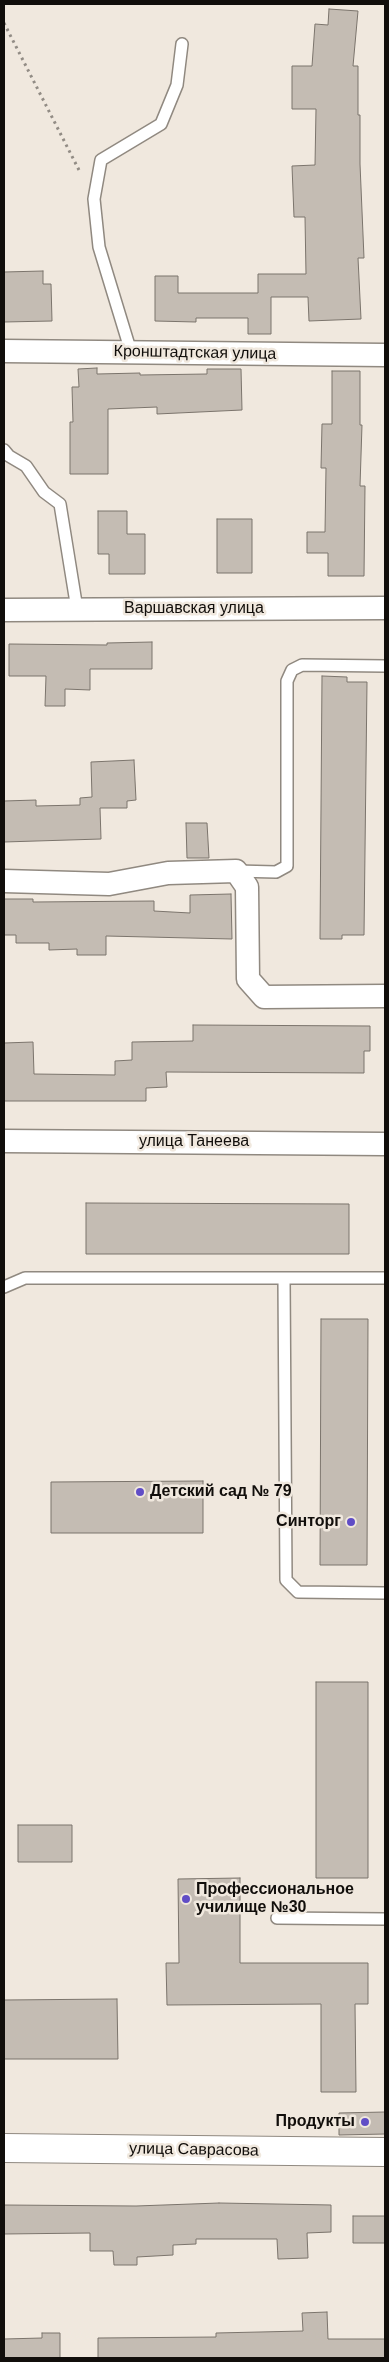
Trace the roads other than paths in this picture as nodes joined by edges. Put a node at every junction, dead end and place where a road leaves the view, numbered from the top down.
1 (182, 44) dead end
2 (4, 351) edge
3 (131, 352) junction
4 (385, 355) edge
5 (4, 450) edge
6 (385, 608) edge
7 (77, 609) junction
8 (4, 610) edge
9 (385, 666) edge
10 (236, 871) junction
11 (4, 881) edge
12 (385, 996) edge
13 (4, 1141) edge
14 (385, 1144) edge
15 (385, 1278) edge
16 (284, 1279) junction
17 (4, 1287) edge
18 (385, 1593) edge
19 (276, 1918) dead end
20 (385, 1919) edge
21 (4, 2148) edge
22 (385, 2152) edge

1 - 3 lane
2 - 3 street, Кронштадтская улица
3 - 4 street, Кронштадтская улица
5 - 7 lane
6 - 7 street, Варшавская улица
7 - 8 street, Варшавская улица
9 - 10 lane
10 - 11 street
10 - 12 street
13 - 14 street, улица Танеева
15 - 16 lane
16 - 17 lane
16 - 18 lane
19 - 20 lane
21 - 22 street, улица Саврасова

